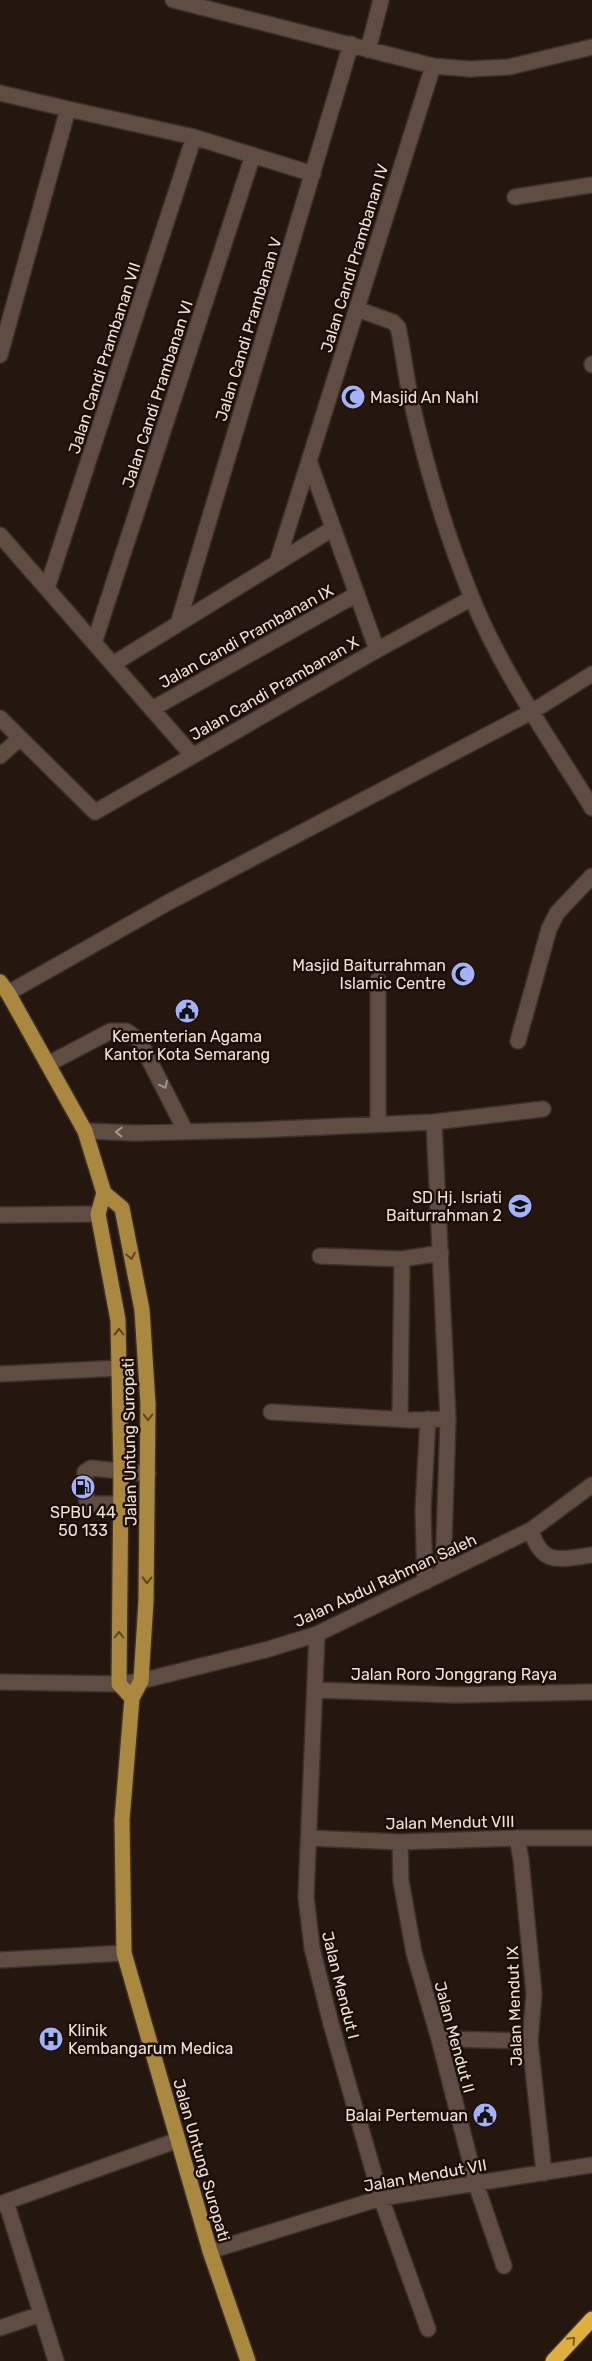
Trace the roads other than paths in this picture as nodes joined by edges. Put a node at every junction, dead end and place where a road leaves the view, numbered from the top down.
1 (173, 0) edge
2 (381, 0) edge
3 (351, 44) junction
4 (592, 47) edge
5 (368, 50) junction
6 (433, 66) junction
7 (0, 93) edge
8 (68, 109) junction
9 (194, 137) junction
10 (252, 155) junction
11 (313, 174) junction
12 (592, 185) edge
13 (515, 197) dead end
14 (357, 309) junction
15 (0, 355) edge
16 (309, 461) junction
17 (332, 529) junction
18 (0, 535) edge
19 (277, 563) junction
20 (47, 588) junction
21 (357, 594) junction
22 (472, 598) junction
23 (178, 624) junction
24 (94, 643) junction
25 (377, 650) junction
26 (112, 664) junction
27 (592, 674) edge
28 (152, 709) junction
29 (533, 711) junction
30 (0, 718) edge
31 (20, 738) junction
32 (192, 755) junction
33 (0, 756) edge
34 (592, 808) edge
35 (592, 876) edge
36 (378, 980) dead end
37 (4, 988) edge
38 (518, 1041) dead end
39 (48, 1064) junction
40 (543, 1110) dead end
41 (434, 1122) junction
42 (378, 1124) junction
43 (185, 1130) junction
44 (85, 1131) junction
45 (104, 1193) junction
46 (98, 1214) junction
47 (0, 1215) edge
48 (441, 1253) junction
49 (320, 1256) dead end
50 (402, 1259) junction
51 (120, 1368) junction
52 (0, 1374) edge
53 (271, 1412) dead end
54 (400, 1418) junction
55 (428, 1419) junction
56 (448, 1419) junction
57 (121, 1473) junction
58 (148, 1474) junction
59 (592, 1485) edge
60 (119, 1504) junction
61 (532, 1530) junction
62 (592, 1555) edge
63 (443, 1573) junction
64 (425, 1582) junction
65 (317, 1634) junction
66 (141, 1681) junction
67 (0, 1682) edge
68 (119, 1684) junction
69 (315, 1690) junction
70 (592, 1692) edge
71 (132, 1698) junction
72 (310, 1838) junction
73 (517, 1838) junction
74 (592, 1838) edge
75 (400, 1842) junction
76 (124, 1953) junction
77 (0, 1960) edge
78 (439, 2039) junction
79 (530, 2041) junction
80 (178, 2140) junction
81 (592, 2164) edge
82 (544, 2173) junction
83 (476, 2184) junction
84 (381, 2198) junction
85 (3, 2203) edge
86 (210, 2251) junction
87 (504, 2266) dead end
88 (41, 2314) junction
89 (592, 2319) edge
90 (0, 2328) edge
91 (428, 2330) dead end
92 (56, 2361) edge
93 (248, 2361) edge
94 (553, 2361) edge

1 - 3 street
2 - 5 street
3 - 5 street
3 - 11 street, Jalan Candi Prambanan V
4 - 6 street
5 - 6 street
6 - 14 street, Jalan Candi Prambanan IV
7 - 8 street
8 - 9 street
8 - 15 street
9 - 10 street
9 - 20 street, Jalan Candi Prambanan VII
10 - 11 street
10 - 24 street, Jalan Candi Prambanan VI
11 - 23 street, Jalan Candi Prambanan V
12 - 13 street
14 - 16 street, Jalan Candi Prambanan IV
14 - 22 street
16 - 17 street
16 - 19 street, Jalan Candi Prambanan IV
17 - 19 street
17 - 21 street
18 - 20 street, Jalan Candi Prambanan IX
19 - 23 street
20 - 24 street, Jalan Candi Prambanan IX
21 - 25 street
21 - 28 street, Jalan Candi Prambanan IX
22 - 25 street, Jalan Candi Prambanan X
22 - 29 street
23 - 26 street
24 - 26 street, Jalan Candi Prambanan IX
25 - 32 street, Jalan Candi Prambanan X
26 - 28 street, Jalan Candi Prambanan IX
27 - 29 street
28 - 32 street, Jalan Candi Prambanan IX
29 - 34 street
29 - 37 street
30 - 31 street
31 - 32 street, Jalan Candi Prambanan X
31 - 33 street
35 - 38 street
36 - 42 street
37 - 39 main road
39 -> 43 street
39 - 44 main road
40 - 41 street
41 - 42 street
41 - 48 street
42 - 43 street
43 -> 44 street
44 - 45 main road
45 - 46 main road, Jalan Untung Suropati
45 -> 58 main road, Jalan Untung Suropati
46 - 47 street
51 -> 46 main road, Jalan Untung Suropati
48 - 50 street
48 - 56 street
49 - 50 street
50 - 54 street
51 - 52 street
51 - 57 main road, Jalan Untung Suropati
53 - 54 street
54 - 55 street
55 - 56 street
55 - 64 street
56 - 63 street
57 - 58 street
57 - 60 main road, Jalan Untung Suropati
57 - 60 street
58 -> 66 main road, Jalan Untung Suropati
59 - 61 street, Jalan Abdul Rahman Saleh
68 -> 60 main road, Jalan Untung Suropati
61 - 62 street
61 - 63 street, Jalan Abdul Rahman Saleh
63 - 64 street, Jalan Abdul Rahman Saleh
64 - 65 street, Jalan Abdul Rahman Saleh
65 - 66 street, Jalan Abdul Rahman Saleh
65 - 69 street, Jalan Mendut I
66 - 68 street, Jalan Abdul Rahman Saleh
66 - 71 main road, Jalan Untung Suropati
67 - 68 street, Jalan Abdul Rahman Saleh
68 - 71 main road
69 - 70 street, Jalan Roro Jonggrang Raya
69 - 72 street, Jalan Mendut I
71 - 76 main road, Jalan Untung Suropati
72 - 75 street, Jalan Mendut VIII
72 - 84 street, Jalan Mendut I
73 - 74 street, Jalan Mendut VIII
73 - 75 street, Jalan Mendut VIII
73 - 79 street, Jalan Mendut IX
75 - 78 street, Jalan Mendut II
76 - 77 street
76 - 80 main road, Jalan Untung Suropati
78 - 79 street
78 - 83 street, Jalan Mendut II
79 - 82 street, Jalan Mendut IX
80 - 85 street
80 - 86 main road, Jalan Untung Suropati
81 - 82 street, Jalan Mendut VII
82 - 83 street, Jalan Mendut VII
83 - 84 street, Jalan Mendut VII
83 - 87 street, Jalan Mendut II
84 - 86 street, Jalan Mendut VII
84 - 91 street, Jalan Mendut I
85 - 88 street
86 - 93 main road, Jalan Untung Suropati
88 - 90 street
88 - 92 street
94 -> 89 highway

